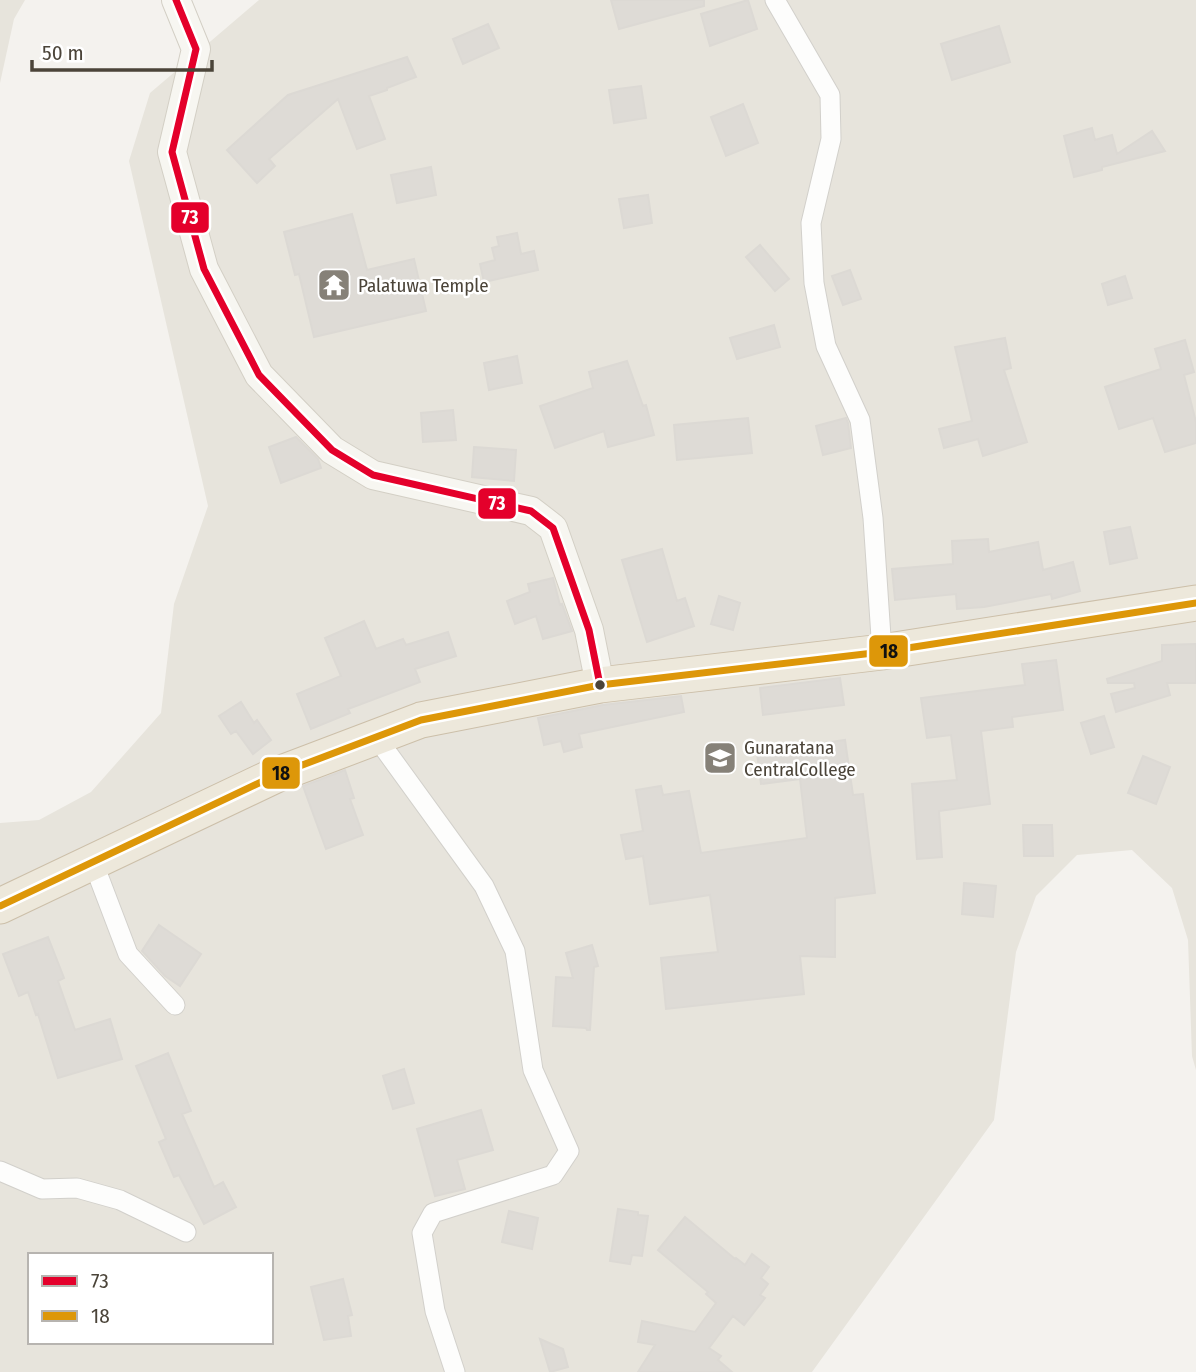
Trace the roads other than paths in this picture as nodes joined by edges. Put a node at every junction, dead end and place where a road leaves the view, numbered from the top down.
1 (176, 0) edge
2 (775, 0) edge
3 (1196, 603) edge
4 (882, 652) junction
5 (600, 685) junction
6 (376, 737) junction
7 (93, 862) junction
8 (0, 906) edge
9 (174, 1005) dead end
10 (0, 1171) edge
11 (187, 1232) dead end
12 (455, 1372) edge

1 - 5 street
2 - 4 street
3 - 4 highway
4 - 5 highway
5 - 6 highway
6 - 7 highway
6 - 12 street
7 - 8 highway
7 - 9 street
10 - 11 street

